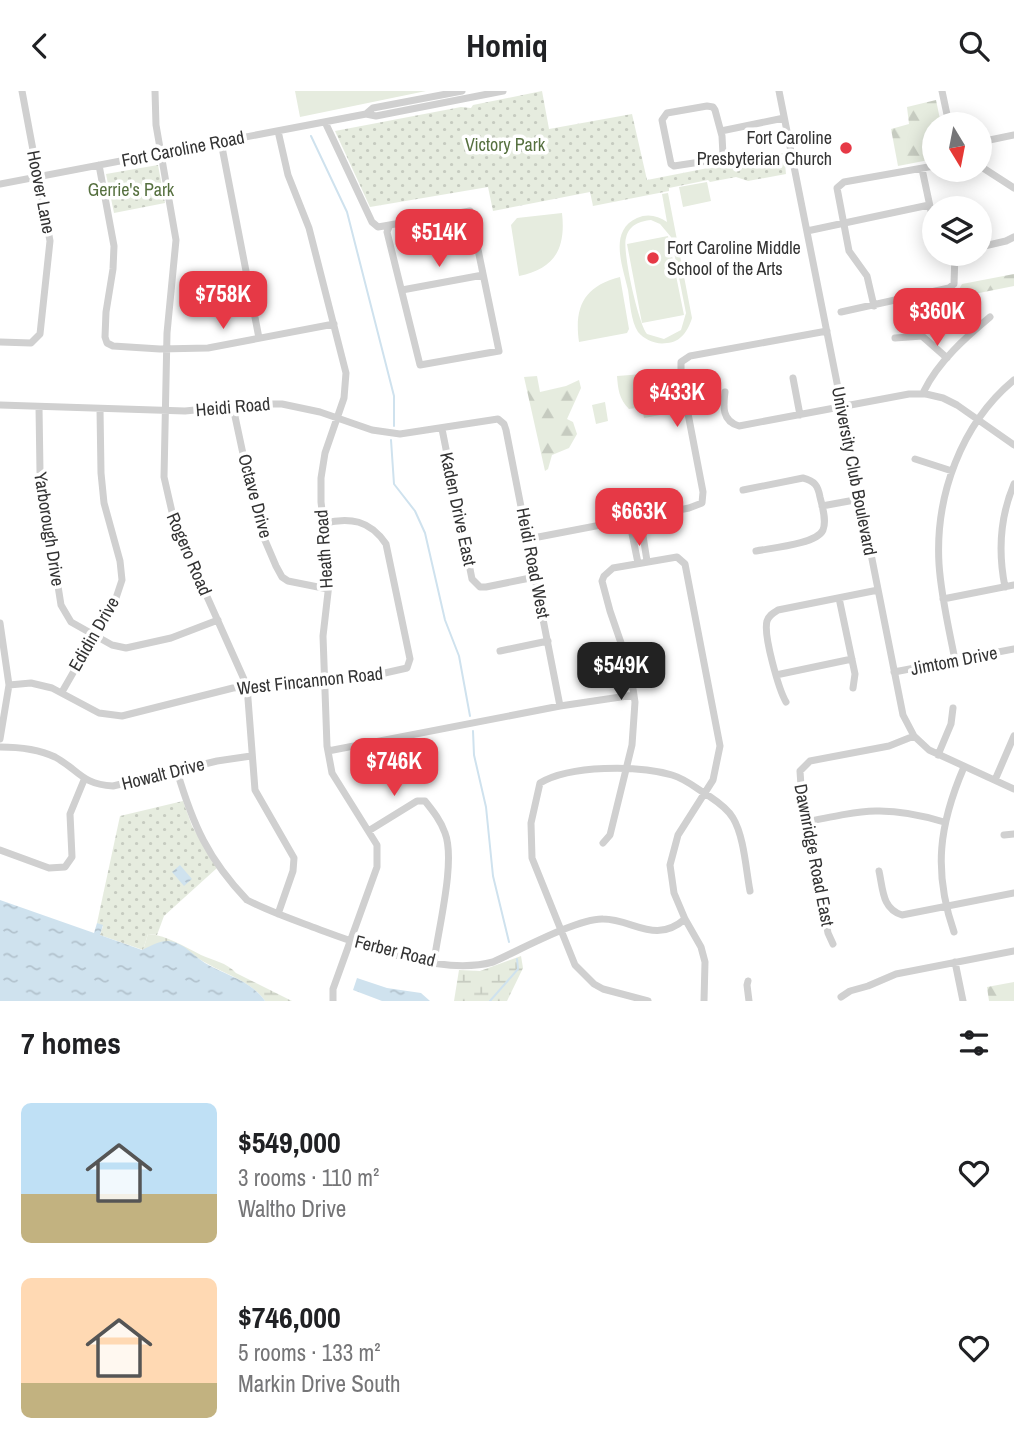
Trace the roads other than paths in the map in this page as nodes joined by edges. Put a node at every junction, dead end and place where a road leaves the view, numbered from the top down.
1 (22, 91) edge
2 (155, 91) edge
3 (462, 91) edge
4 (503, 91) edge
5 (779, 91) edge
6 (942, 92) edge
7 (946, 112) edge
8 (366, 114) junction
9 (784, 118) junction
10 (325, 122) junction
11 (278, 131) junction
12 (720, 131) junction
13 (1014, 135) edge
14 (992, 140) edge
15 (221, 142) junction
16 (161, 153) junction
17 (99, 165) junction
18 (922, 169) edge
19 (992, 174) edge
20 (38, 177) junction
21 (0, 184) edge
22 (1014, 188) edge
23 (922, 206) edge
24 (843, 222) junction
25 (389, 227) junction
26 (807, 231) junction
27 (1014, 237) edge
28 (992, 244) edge
29 (955, 266) edge
30 (482, 275) junction
31 (401, 290) junction
32 (874, 306) junction
33 (841, 312) dead end
34 (990, 317) dead end
35 (334, 324) junction
36 (827, 331) junction
37 (259, 338) junction
38 (895, 338) dead end
39 (0, 342) edge
40 (166, 349) junction
41 (947, 358) junction
42 (793, 378) dead end
43 (1014, 380) edge
44 (725, 392) dead end
45 (926, 394) junction
46 (0, 405) edge
47 (39, 407) junction
48 (233, 407) junction
49 (842, 407) junction
50 (100, 409) junction
51 (164, 411) junction
52 (800, 415) junction
53 (337, 417) junction
54 (979, 420) junction
55 (502, 422) joint
56 (442, 429) junction
57 (1014, 445) edge
58 (915, 459) dead end
59 (952, 471) junction
60 (1014, 484) edge
61 (743, 489) dead end
62 (860, 499) junction
63 (822, 506) junction
64 (640, 517) junction
65 (629, 519) junction
66 (324, 523) junction
67 (528, 539) junction
68 (756, 551) dead end
69 (647, 561) junction
70 (638, 563) junction
71 (535, 577) junction
72 (1014, 585) edge
73 (1005, 587) junction
74 (328, 589) junction
75 (878, 590) junction
76 (839, 599) junction
77 (943, 599) junction
78 (218, 619) junction
79 (0, 623) edge
80 (94, 636) junction
81 (548, 641) junction
82 (1014, 649) edge
83 (500, 651) dead end
84 (852, 659) junction
85 (955, 660) junction
86 (894, 672) junction
87 (776, 675) junction
88 (324, 682) junction
89 (9, 685) junction
90 (247, 686) junction
91 (853, 688) dead end
92 (62, 692) junction
93 (634, 695) junction
94 (786, 702) dead end
95 (560, 706) junction
96 (953, 708) dead end
97 (914, 736) junction
98 (1014, 736) edge
99 (0, 739) edge
100 (0, 747) edge
101 (328, 751) junction
102 (938, 755) junction
103 (251, 756) junction
104 (964, 767) junction
105 (626, 770) junction
106 (177, 771) junction
107 (84, 780) junction
108 (995, 780) junction
109 (1014, 789) edge
110 (706, 794) junction
111 (806, 822) junction
112 (944, 822) junction
113 (370, 830) junction
114 (1014, 834) edge
115 (1004, 835) dead end
116 (603, 843) dead end
117 (0, 850) edge
118 (879, 871) dead end
119 (750, 891) dead end
120 (1014, 893) edge
121 (946, 907) junction
122 (278, 914) junction
123 (685, 919) junction
124 (561, 932) junction
125 (954, 932) dead end
126 (350, 940) junction
127 (833, 944) dead end
128 (1014, 951) edge
129 (434, 962) junction
130 (955, 962) junction
131 (748, 981) dead end
132 (841, 997) dead end
133 (333, 1001) edge
134 (648, 1001) edge
135 (704, 1001) edge
136 (749, 1001) edge
137 (962, 1001) edge

1 - 20 street, Hoover Lane
2 - 16 street, Rogero Road
3 - 8 street, Fort Caroline Road
4 - 8 street, Fort Caroline Road
5 - 9 street, University Club Boulevard
6 - 7 street
8 - 10 street, Fort Caroline Road
9 - 12 street
9 - 26 street, University Club Boulevard
10 - 11 street, Fort Caroline Road
10 - 25 street
11 - 15 street, Fort Caroline Road
11 - 35 street, Heath Road
12 - 12 street
13 - 14 street
15 - 16 street, Fort Caroline Road
15 - 37 street
16 - 17 street, Fort Caroline Road
16 - 40 street, Rogero Road
17 - 20 street, Fort Caroline Road
17 - 40 street
18 - 24 street
19 - 22 street
20 - 21 street, Fort Caroline Road
20 - 39 street, Hoover Lane
23 - 24 street
24 - 26 street
24 - 32 street
25 - 30 street
25 - 31 street
26 - 36 street, University Club Boulevard
27 - 28 street
29 - 32 street
30 - 31 street
30 - 31 street
32 - 33 street
34 - 41 street
35 - 37 street
35 - 53 street, Heath Road
36 - 49 street, University Club Boulevard
36 - 64 street
37 - 40 street
38 - 41 street
40 - 51 street, Rogero Road
41 - 45 street
42 - 52 street
43 - 54 street
44 - 52 street
45 - 49 street
45 - 54 street
46 - 47 street, Heidi Road
47 - 50 street, Heidi Road
47 - 80 street, Yarborough Drive
48 - 51 street, Heidi Road
48 - 53 street, Heidi Road
48 - 74 street, Octave Drive
49 - 52 street
49 - 62 street, University Club Boulevard
50 - 51 street, Heidi Road
50 - 80 street, Edidin Drive
51 - 78 street, Rogero Road
53 - 56 street, Heidi Road
53 - 66 street, Heath Road
54 - 57 street
54 - 59 street
55 - 56 street, Heidi Road
55 - 67 street, Heidi Road West
56 - 71 street, Kaden Drive East
58 - 59 street
59 - 77 street
60 - 73 street
61 - 63 street
62 - 63 street
62 - 75 street, University Club Boulevard
63 - 68 street
64 - 65 street
64 - 69 street
65 - 67 street
65 - 70 street
66 - 74 street, Heath Road
66 - 88 street, West Fincannon Road
67 - 71 street, Heidi Road West
69 - 70 street
69 - 110 street
70 - 93 street
71 - 81 street, Heidi Road West
72 - 73 street
73 - 77 street
74 - 88 street, Heath Road
75 - 76 street
75 - 86 street, University Club Boulevard
76 - 84 street
76 - 87 street
77 - 85 street
78 - 80 street, Yarborough Drive
78 - 90 street, Rogero Road
79 - 89 street
80 - 92 street, Edidin Drive
81 - 83 street
81 - 95 street, Heidi Road West
82 - 85 street, Jimtom Drive
84 - 87 street
84 - 91 street
85 - 86 street, Jimtom Drive
86 - 97 street, University Club Boulevard
87 - 94 street
88 - 90 street, West Fincannon Road
88 - 101 street, Heath Road
89 - 92 street, West Fincannon Road
89 - 99 street
90 - 92 street, West Fincannon Road
90 - 103 street, Rogero Road
93 - 95 street
93 - 105 street
95 - 101 street
96 - 102 street
97 - 102 street, University Club Boulevard
97 - 111 street, Dawnridge Road East
98 - 108 street
100 - 107 street, Howalt Drive
101 - 113 street, Heath Road
102 - 104 street, University Club Boulevard
103 - 106 street, Howalt Drive
103 - 122 street, Rogero Road
104 - 108 street, University Club Boulevard
104 - 112 street
105 - 110 street
105 - 116 street
105 - 124 street
106 - 107 street, Howalt Drive
106 - 122 street, Ferber Road
107 - 117 street
108 - 109 street, University Club Boulevard
110 - 119 street
110 - 123 street
111 - 112 street
111 - 127 street, Dawnridge Road East
112 - 121 street
113 - 126 street, Heath Road
113 - 129 street
114 - 115 street
118 - 121 street
120 - 121 street
121 - 125 street
122 - 126 street, Ferber Road
123 - 124 street, Ferber Road
123 - 135 street
124 - 129 street, Ferber Road
124 - 134 street
126 - 129 street, Ferber Road
126 - 133 street, Heath Road
128 - 130 street
130 - 132 street
130 - 137 street
131 - 136 street

